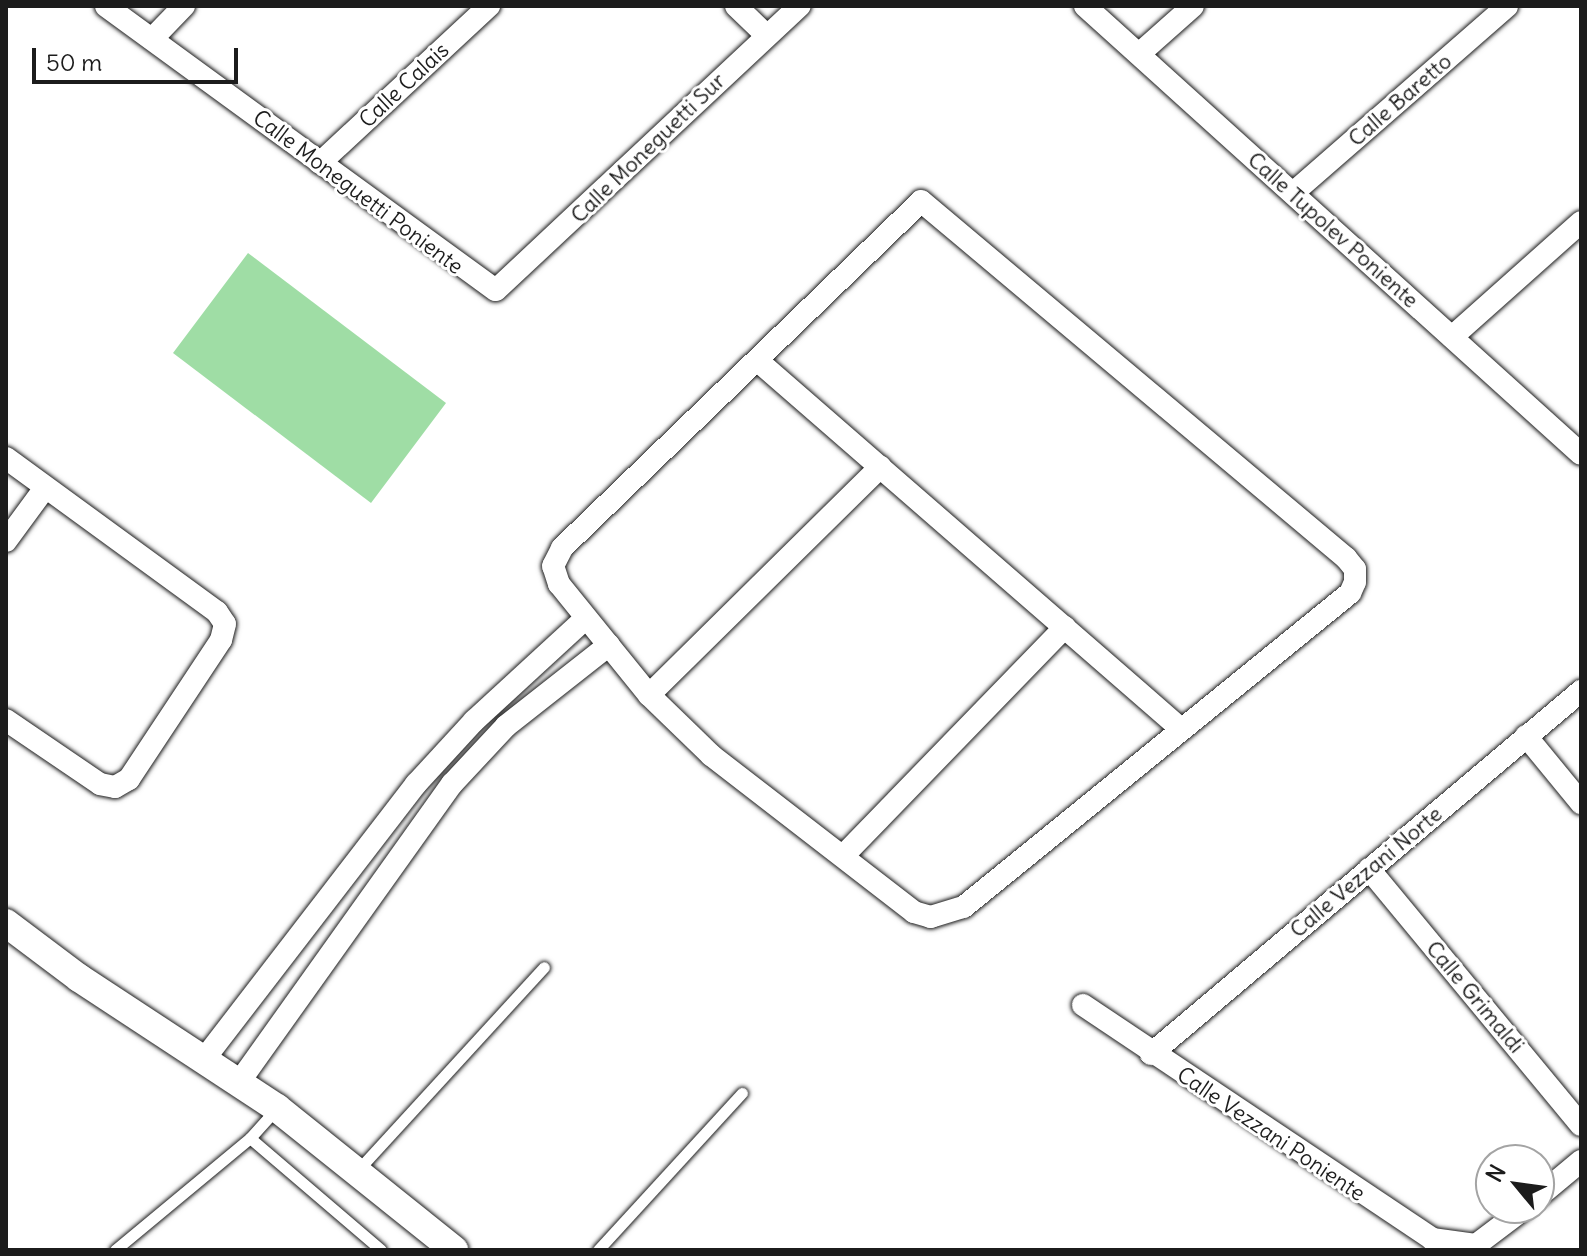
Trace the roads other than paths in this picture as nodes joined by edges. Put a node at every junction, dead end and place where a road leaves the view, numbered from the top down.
1 (106, 6) edge
2 (184, 6) edge
3 (489, 6) edge
4 (736, 6) edge
5 (800, 6) edge
6 (1085, 6) edge
7 (1193, 6) edge
8 (1507, 6) edge
9 (766, 35) junction
10 (152, 39) junction
11 (1139, 54) junction
12 (320, 163) junction
13 (1293, 193) junction
14 (1581, 222) edge
15 (496, 290) joint
16 (1452, 337) junction
17 (758, 361) junction
18 (1581, 454) edge
19 (6, 458) edge
20 (880, 467) junction
21 (45, 488) junction
22 (6, 541) edge
23 (586, 618) junction
24 (1065, 627) junction
25 (609, 645) junction
26 (1581, 691) edge
27 (649, 695) junction
28 (6, 720) edge
29 (1181, 729) junction
30 (1526, 736) junction
31 (1581, 803) edge
32 (845, 854) junction
33 (1369, 869) junction
34 (6, 923) edge
35 (544, 967) dead end
36 (1083, 1005) dead end
37 (1151, 1054) junction
38 (205, 1058) junction
39 (240, 1081) junction
40 (742, 1093) dead end
41 (277, 1108) junction
42 (1581, 1125) edge
43 (250, 1138) junction
44 (1581, 1161) edge
45 (358, 1170) junction
46 (1555, 1183) edge
47 (1506, 1224) edge
48 (115, 1250) edge
49 (381, 1250) edge
50 (454, 1250) edge
51 (598, 1250) edge

1 - 10 street, Calle Moneguetti Poniente
2 - 10 street
3 - 12 street, Calle Calais
4 - 9 street
5 - 9 street, Calle Moneguetti Sur
6 - 11 street, Calle Tupolev Poniente
7 - 11 street
8 - 13 street, Calle Baretto
9 - 15 street, Calle Moneguetti Sur
10 - 12 street, Calle Moneguetti Poniente
11 - 13 street, Calle Tupolev Poniente
12 - 15 street, Calle Moneguetti Poniente
13 - 16 street, Calle Tupolev Poniente
14 - 16 street
16 - 18 street, Calle Tupolev Poniente
17 - 20 street
17 - 23 street
17 - 29 street
19 - 21 street
20 - 24 street
20 - 27 street
21 - 22 street
21 - 28 street
23 - 25 street
23 - 38 street
24 - 29 street
24 - 32 street
25 - 27 street
25 - 39 street
26 - 30 street, Calle Vezzani Norte
27 - 32 street
29 - 32 street
30 - 31 street
30 - 33 street, Calle Vezzani Norte
33 - 37 street, Calle Vezzani Norte
33 - 42 street, Calle Grimaldi
34 - 38 street
35 - 45 lane
36 - 37 street, Calle Vezzani Poniente
37 - 47 street, Calle Vezzani Poniente
38 - 39 street
39 - 41 street
40 - 51 lane
41 - 43 lane
41 - 45 street
43 - 48 lane
43 - 49 lane
44 - 46 street
45 - 50 street

